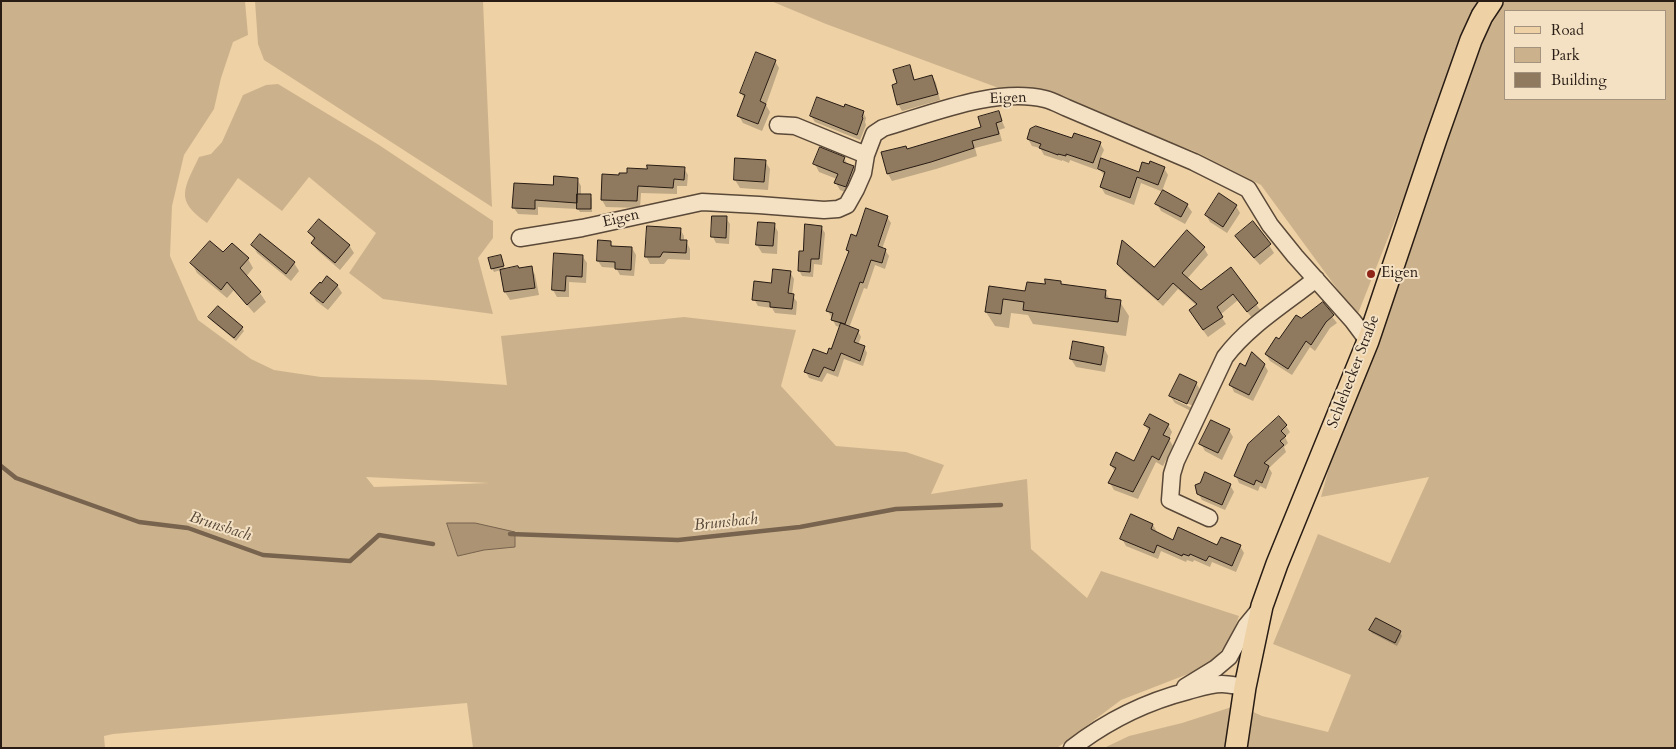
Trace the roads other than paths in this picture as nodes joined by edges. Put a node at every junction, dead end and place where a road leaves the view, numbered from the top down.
1 (1492, 1) edge
2 (778, 125) dead end
3 (866, 155) junction
4 (520, 238) dead end
5 (1316, 279) junction
6 (1368, 341) junction
7 (1209, 518) dead end
8 (1262, 606) junction
9 (1244, 687) junction
10 (1172, 695) junction
11 (1072, 748) edge
12 (1236, 748) edge

1 - 6 main road, Schlehecker Straße
2 - 3 street
3 - 4 street, Eigen
3 - 5 street, Eigen
5 - 6 street, Eigen
5 - 7 street
6 - 8 main road, Schlehecker Straße
8 - 9 main road, Schlehecker Straße
8 - 10 street
9 - 10 street
9 - 12 main road, Schlehecker Straße
10 - 11 street

